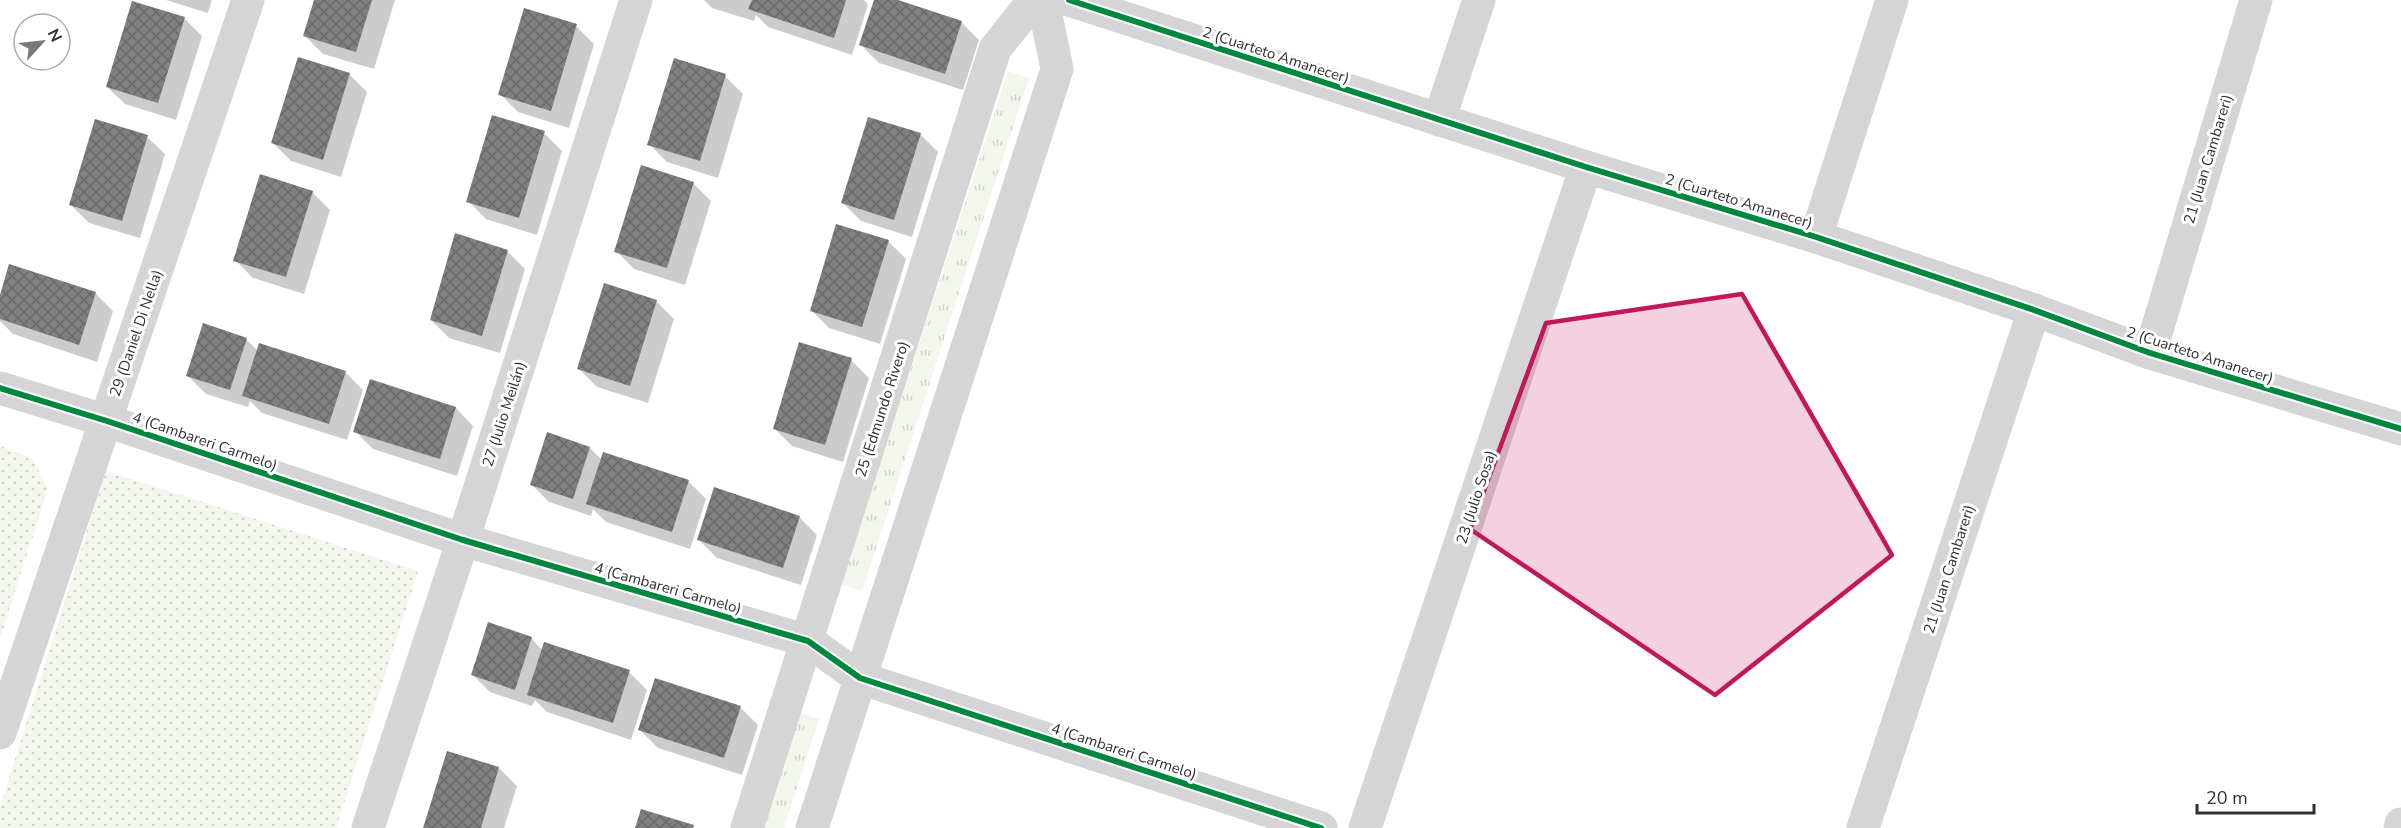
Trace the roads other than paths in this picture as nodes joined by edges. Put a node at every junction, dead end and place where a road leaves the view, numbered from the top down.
1 (248, 0) edge
2 (636, 0) edge
3 (1034, 0) edge
4 (1043, 0) edge
5 (1068, 0) edge
6 (1479, 0) edge
7 (1892, 0) edge
8 (2256, 0) edge
9 (1439, 120) junction
10 (1586, 167) junction
11 (1816, 237) junction
12 (2034, 310) junction
13 (2150, 353) junction
14 (0, 388) edge
15 (107, 421) junction
16 (2401, 429) edge
17 (463, 540) junction
18 (808, 641) junction
19 (860, 678) junction
20 (0, 733) edge
21 (2401, 824) edge
22 (368, 828) edge
23 (747, 828) edge
24 (812, 828) edge
25 (1321, 828) edge
26 (1365, 828) edge
27 (1863, 828) edge
28 (2400, 828) edge

1 - 15 street, 29 (Daniel Di Nella)
2 - 17 street, 27 (Julio Meilán)
3 - 18 street, 25 (Edmundo Rivero)
4 - 19 street
5 - 9 street, 2 (Cuarteto Amanecer)
6 - 9 street
7 - 11 street
8 - 13 street, 21 (Juan Cambareri)
9 - 10 street, 2 (Cuarteto Amanecer)
10 - 11 street, 2 (Cuarteto Amanecer)
10 - 26 street, 23 (Julio Sosa)
11 - 12 street, 2 (Cuarteto Amanecer)
12 - 13 street, 2 (Cuarteto Amanecer)
12 - 27 street, 21 (Juan Cambareri)
13 - 16 street, 2 (Cuarteto Amanecer)
14 - 15 street, 4 (Cambareri Carmelo)
15 - 17 street, 4 (Cambareri Carmelo)
15 - 20 street, 29 (Daniel Di Nella)
17 - 18 street, 4 (Cambareri Carmelo)
17 - 22 street, 27 (Julio Meilán)
18 - 19 street, 4 (Cambareri Carmelo)
18 - 23 street, 25 (Edmundo Rivero)
19 - 24 street
19 - 25 street, 4 (Cambareri Carmelo)
21 - 28 street

